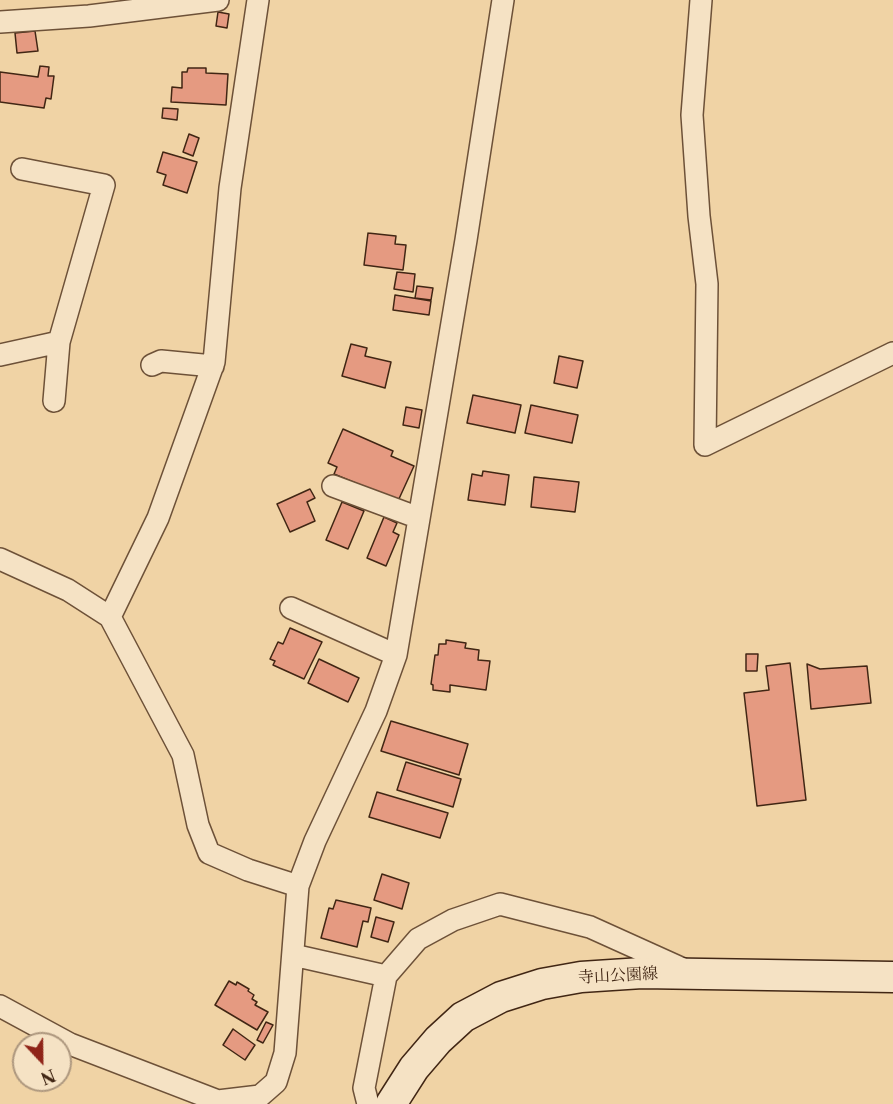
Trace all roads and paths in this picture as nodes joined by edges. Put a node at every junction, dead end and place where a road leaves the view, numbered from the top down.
1 (218, 0) edge
2 (258, 0) edge
3 (503, 0) edge
4 (701, 0) edge
5 (0, 22) edge
6 (22, 169) dead end
7 (59, 342) junction
8 (893, 353) edge
9 (0, 355) edge
10 (152, 365) dead end
11 (213, 366) junction
12 (54, 401) dead end
13 (333, 486) dead end
14 (419, 518) junction
15 (0, 559) edge
16 (291, 608) dead end
17 (110, 617) junction
18 (396, 655) junction
19 (298, 886) junction
20 (293, 955) junction
21 (694, 974) junction
22 (386, 976) junction
23 (893, 977) edge
24 (0, 1006) edge
25 (268, 1096) edge
26 (368, 1104) edge
27 (391, 1104) edge

1 - 5 street
2 - 11 street
3 - 14 street
4 - 8 street
6 - 7 street
7 - 9 street
7 - 12 street
10 - 11 street
11 - 17 street
13 - 14 street
14 - 18 street
15 - 17 street
16 - 18 street
17 - 19 street
18 - 19 street
19 - 20 street
20 - 22 street
20 - 25 street
21 - 22 street
21 - 23 main road, 寺山公園線
21 - 27 main road, 寺山公園線
22 - 26 street
24 - 25 street

